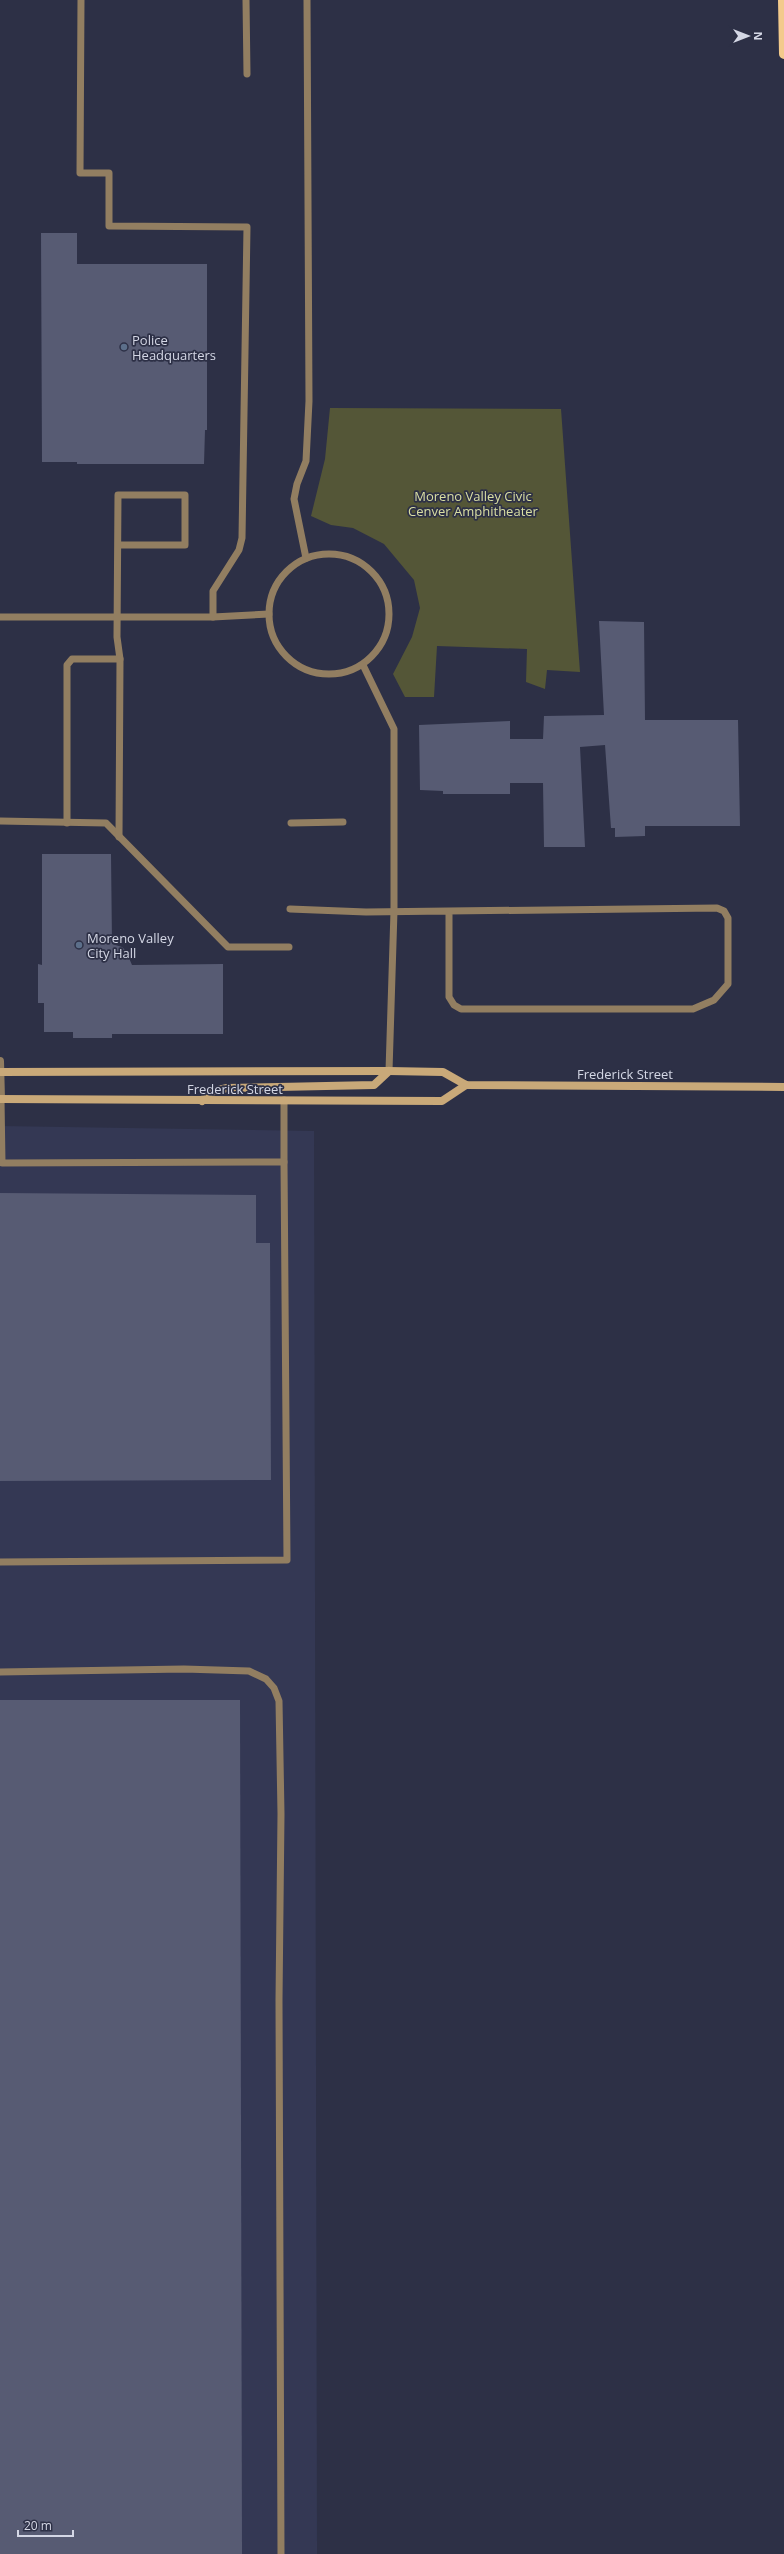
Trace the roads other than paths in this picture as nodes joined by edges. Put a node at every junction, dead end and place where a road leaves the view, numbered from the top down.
1 (82, 0) edge
2 (246, 0) edge
3 (307, 0) edge
4 (783, 0) edge
5 (784, 54) edge
6 (247, 74) dead end
7 (118, 545) junction
8 (306, 558) junction
9 (269, 614) junction
10 (117, 616) junction
11 (0, 617) edge
12 (213, 617) junction
13 (120, 659) junction
14 (363, 665) junction
15 (0, 822) edge
16 (291, 822) dead end
17 (343, 822) dead end
18 (67, 823) junction
19 (119, 837) junction
20 (290, 909) dead end
21 (449, 911) junction
22 (394, 912) junction
23 (289, 947) dead end
24 (0, 1061) edge
25 (389, 1071) junction
26 (0, 1072) edge
27 (466, 1085) junction
28 (784, 1087) edge
29 (1, 1099) edge
30 (284, 1100) junction
31 (202, 1101) junction
32 (284, 1162) junction
33 (1, 1163) edge
34 (0, 1562) edge
35 (0, 1672) edge
36 (281, 2554) edge

1 - 12 lane
2 - 6 lane
3 - 8 lane
4 - 5 main road
7 - 7 lane
7 - 10 lane
8 - 9 lane
8 - 14 lane
9 - 12 lane
9 - 14 lane
10 - 11 lane
10 - 12 lane
10 - 13 lane
13 - 18 lane
13 - 19 lane
14 - 22 lane
15 - 18 lane
16 - 17 lane
18 - 19 lane
19 - 23 lane
20 - 22 lane
21 - 21 lane
21 - 22 lane
22 - 25 lane
24 - 26 street
25 - 26 main road, Frederick Street
25 - 27 main road, Frederick Street
25 - 31 main road
26 - 29 street
27 - 28 main road, Frederick Street
27 - 30 main road, Frederick Street
29 - 31 main road, Frederick Street
29 - 33 lane
30 - 31 main road, Frederick Street
30 - 32 lane
32 - 33 lane
32 - 34 lane
35 - 36 lane

